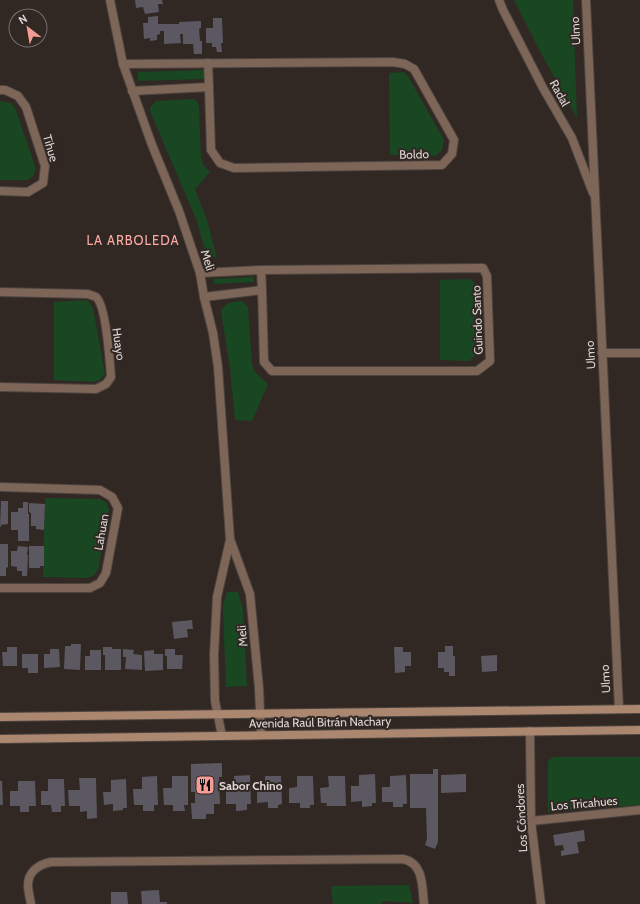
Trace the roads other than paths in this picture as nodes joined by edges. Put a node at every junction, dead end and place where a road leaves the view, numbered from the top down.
1 (110, 0) edge
2 (499, 0) edge
3 (586, 0) edge
4 (208, 63) junction
5 (123, 64) junction
6 (209, 88) junction
7 (0, 90) edge
8 (132, 91) junction
9 (0, 191) edge
10 (595, 199) junction
11 (260, 270) junction
12 (200, 273) junction
13 (262, 290) junction
14 (0, 292) edge
15 (204, 297) junction
16 (602, 353) junction
17 (640, 353) edge
18 (0, 387) edge
19 (0, 487) edge
20 (230, 539) junction
21 (0, 588) edge
22 (619, 709) junction
23 (640, 709) edge
24 (260, 714) junction
25 (217, 715) junction
26 (0, 717) edge
27 (640, 730) edge
28 (530, 731) junction
29 (261, 734) junction
30 (222, 736) junction
31 (0, 739) edge
32 (640, 810) edge
33 (531, 821) junction
34 (32, 904) edge
35 (424, 904) edge
36 (541, 904) edge

1 - 5 street, Meli
2 - 10 street, Radal
3 - 10 street, Ulmo
4 - 5 street, Boldo
4 - 6 street, Boldo
4 - 6 street, Boldo
5 - 8 street, Meli
6 - 8 street
7 - 9 street, Tihue
8 - 12 street, Meli
10 - 16 street, Ulmo
11 - 12 street, Guindo Santo
11 - 13 street, Guindo Santo
11 - 13 street, Guindo Santo
12 - 15 street, Meli
13 - 15 street
14 - 18 street, Huayo
15 - 20 street, Meli
16 - 17 street
16 - 22 street, Ulmo
19 - 21 street, Lahuan
20 - 24 street, Meli
20 - 25 street, Meli
22 - 23 main road, Avenida Raúl Bitrán Nachary
22 - 24 main road, Avenida Raúl Bitrán Nachary
24 - 25 main road, Avenida Raúl Bitrán Nachary
24 - 29 street, Meli
25 - 26 main road, Avenida Raúl Bitrán Nachary
25 - 30 street, Meli
27 - 28 main road, Avenida Raúl Bitrán Nachary
28 - 29 main road, Avenida Raúl Bitrán Nachary
28 - 33 street, Los Cóndores
29 - 30 main road, Avenida Raúl Bitrán Nachary
30 - 31 main road, Avenida Raúl Bitrán Nachary
32 - 33 street, Los Tricahues
33 - 36 street, Los Cóndores
34 - 35 street

